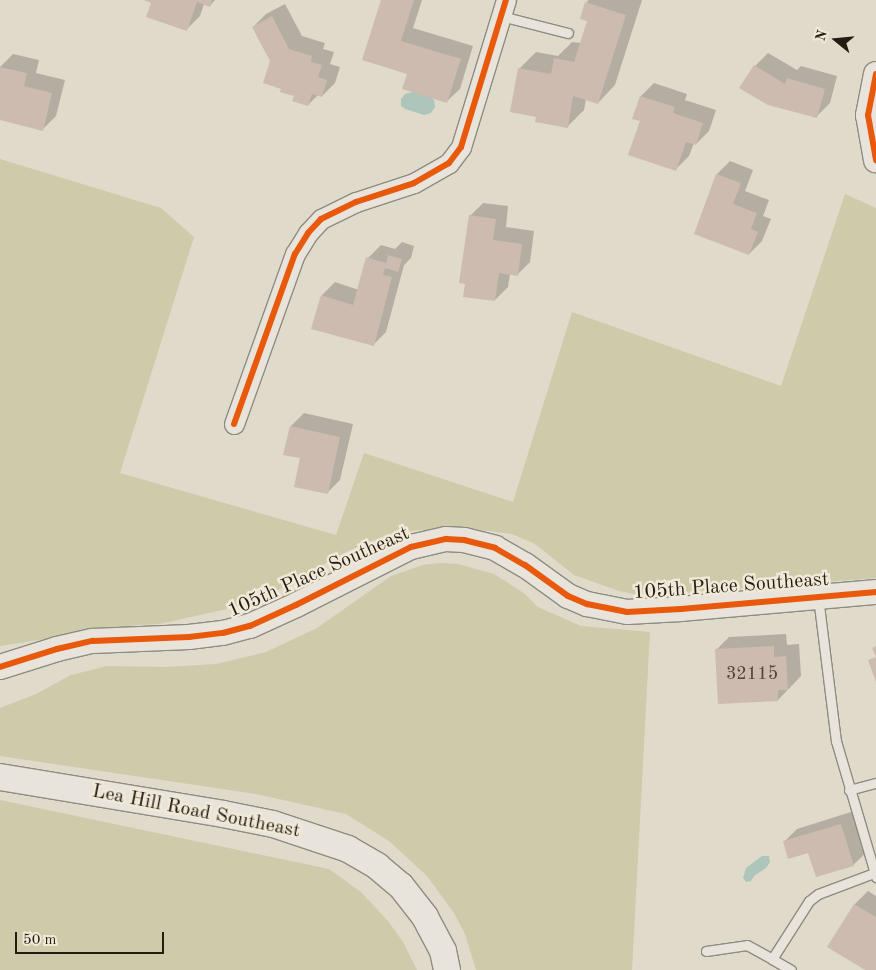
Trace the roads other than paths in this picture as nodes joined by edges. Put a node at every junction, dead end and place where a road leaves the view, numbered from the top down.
1 (504, 8) edge
2 (568, 33) dead end
3 (876, 74) edge
4 (876, 160) edge
5 (234, 424) dead end
6 (876, 592) edge
7 (818, 597) junction
8 (0, 667) edge
9 (0, 777) edge
10 (876, 783) edge
11 (850, 790) junction
12 (875, 875) edge
13 (706, 952) dead end
14 (772, 959) junction
15 (447, 970) edge
16 (791, 970) edge

1 - 2 lane
1 - 5 street
3 - 4 street
6 - 7 street, 105th Place Southeast
7 - 8 street, 105th Place Southeast
7 - 11 lane
9 - 15 main road, Lea Hill Road Southeast
10 - 11 lane
11 - 12 lane
12 - 14 lane
13 - 14 lane
14 - 16 lane

